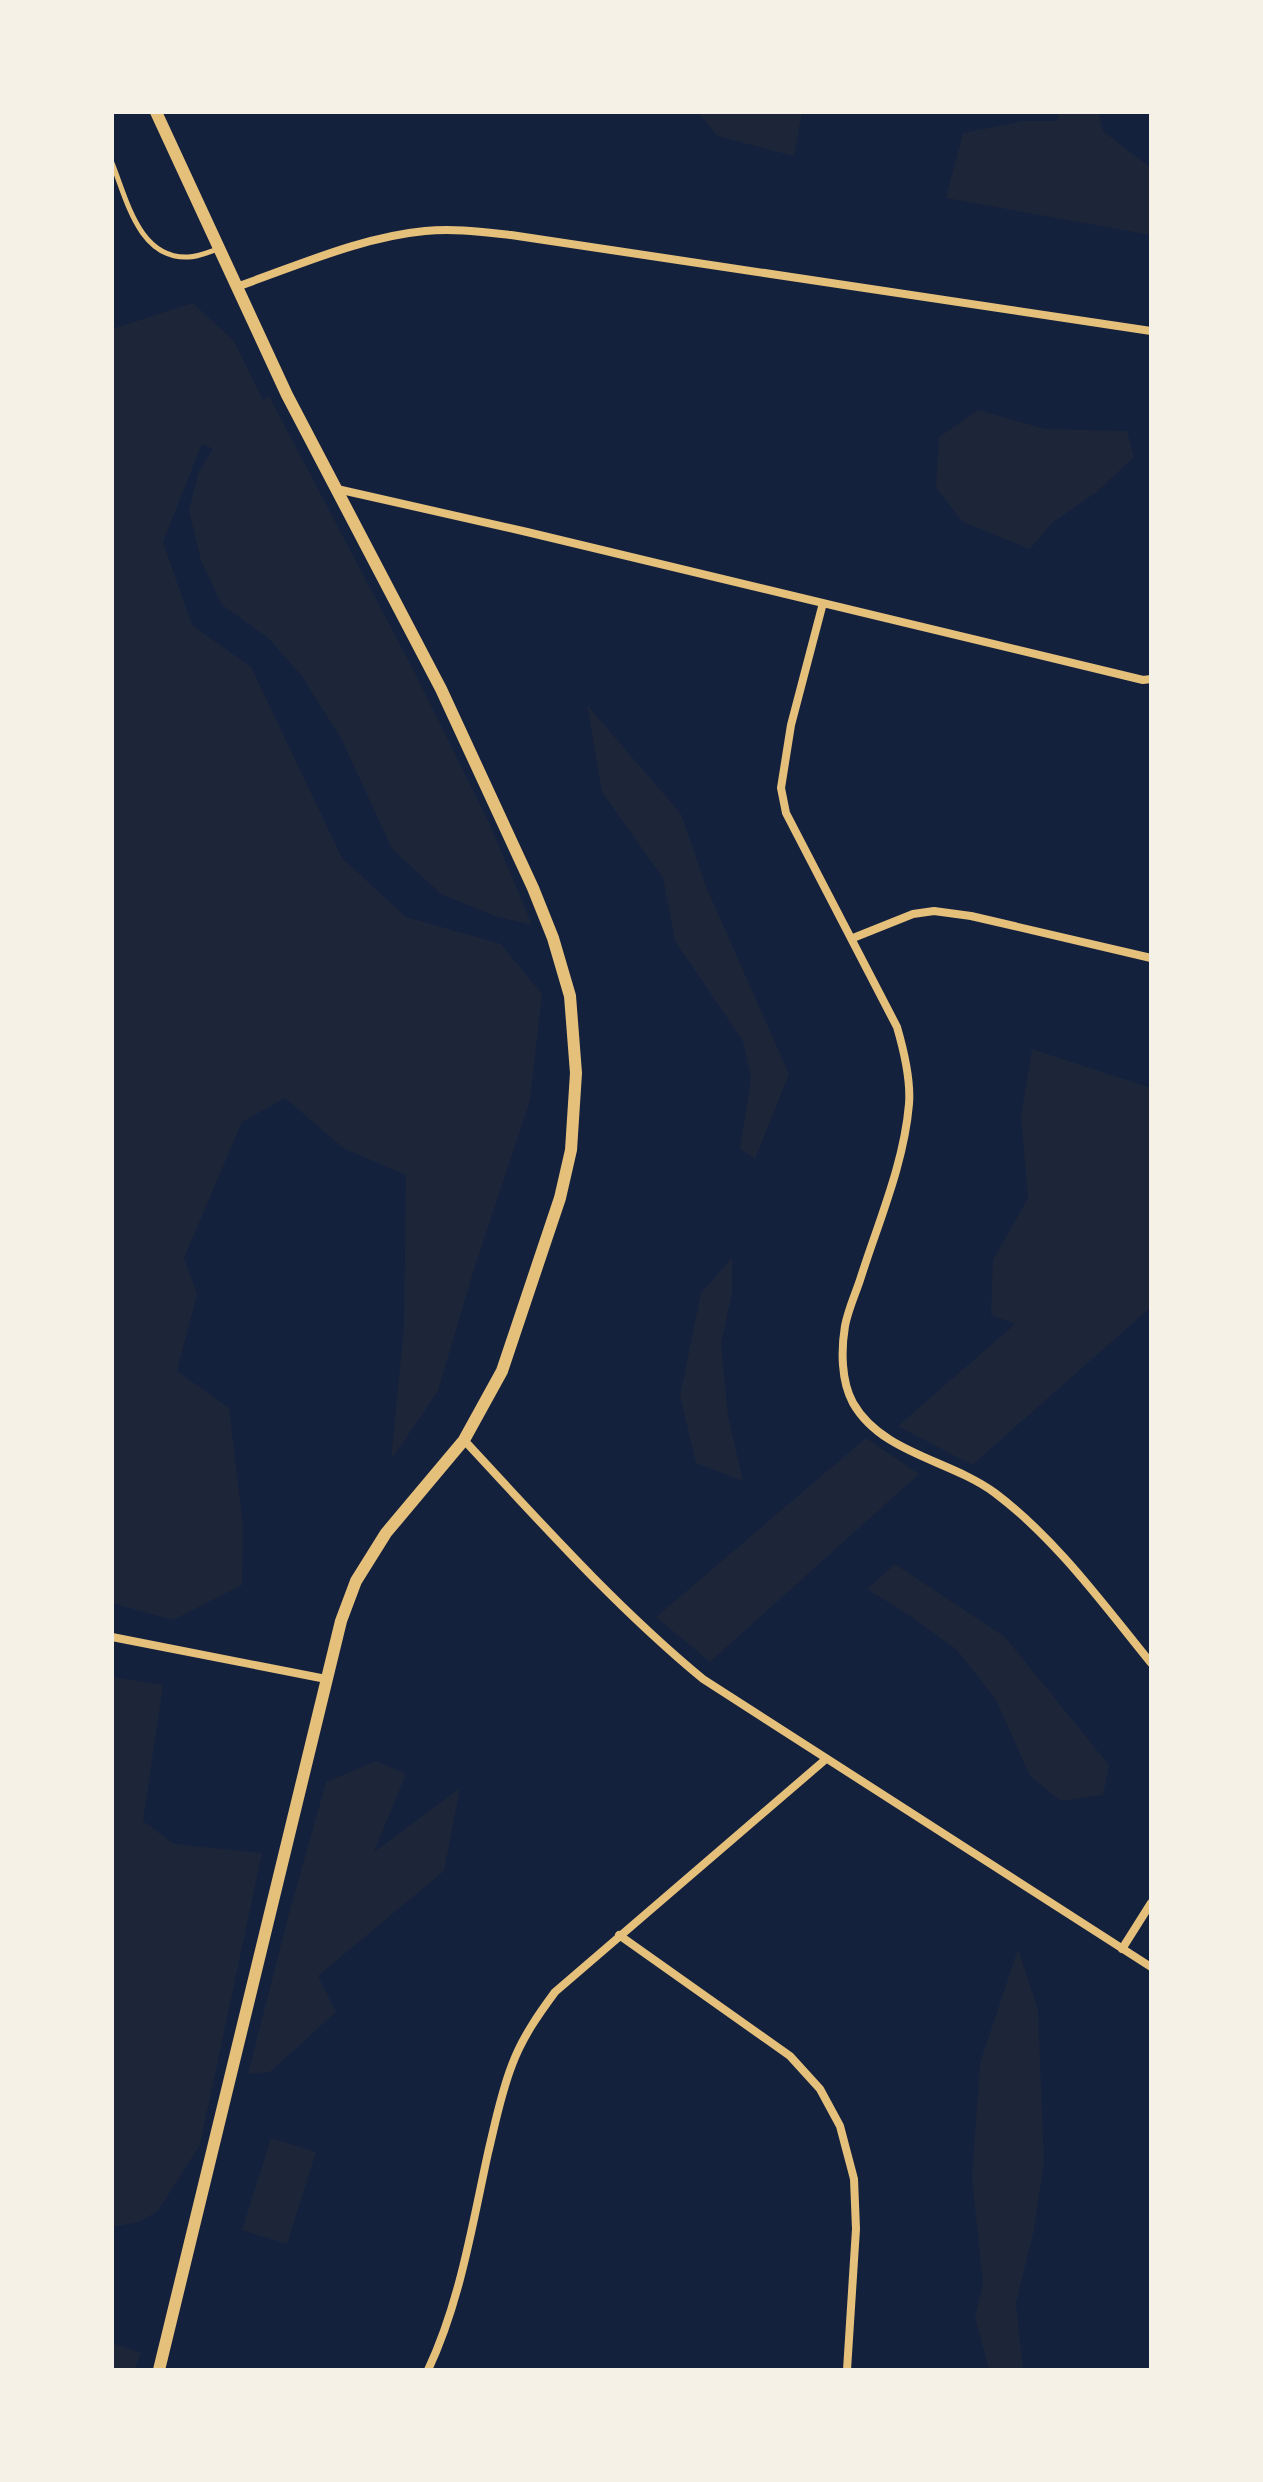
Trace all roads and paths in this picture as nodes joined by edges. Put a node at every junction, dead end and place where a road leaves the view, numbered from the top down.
1 (156, 112) edge
2 (112, 163) edge
3 (218, 249) junction
4 (236, 287) junction
5 (1151, 331) edge
6 (337, 489) junction
7 (823, 603) junction
8 (1151, 679) edge
9 (853, 938) junction
10 (1151, 958) edge
11 (464, 1440) junction
12 (112, 1637) edge
13 (1151, 1663) edge
14 (326, 1679) junction
15 (826, 1759) junction
16 (1151, 1903) edge
17 (619, 1935) junction
18 (1122, 1949) junction
19 (1151, 1967) edge
20 (159, 2370) edge
21 (428, 2370) edge
22 (847, 2370) edge

1 - 3 street
2 - 3 lane
3 - 4 street
4 - 5 street
4 - 6 street
6 - 7 street
6 - 11 street
7 - 8 street
7 - 9 street
9 - 10 street
9 - 13 street
11 - 14 street
11 - 15 street
12 - 14 street
14 - 20 street
15 - 17 street
15 - 18 street
16 - 18 street
17 - 21 street
17 - 22 street
18 - 19 street

